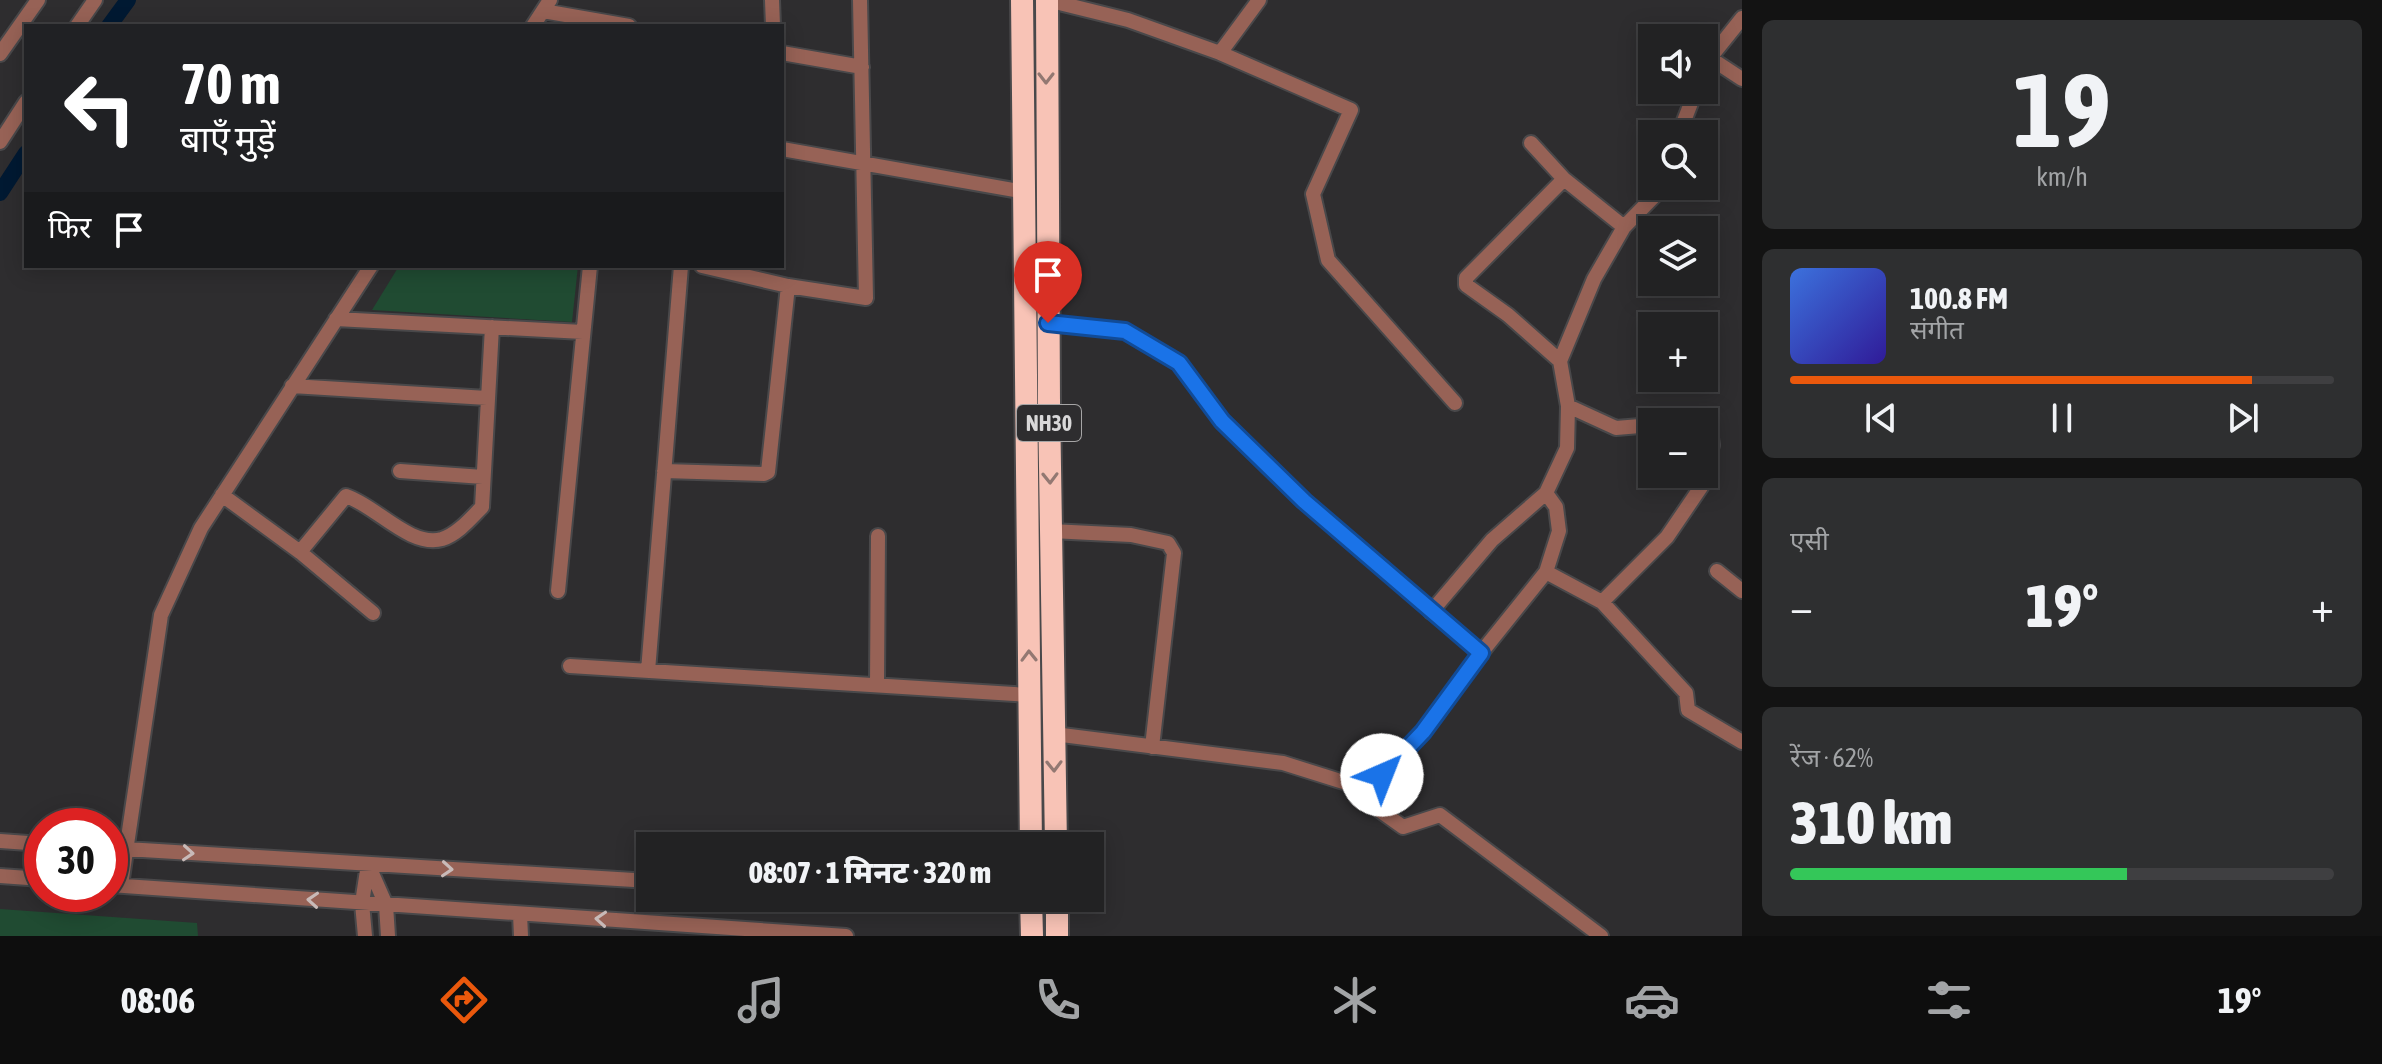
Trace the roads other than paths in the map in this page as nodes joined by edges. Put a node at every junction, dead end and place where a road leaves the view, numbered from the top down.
1 (38, 0) edge
2 (95, 0) edge
3 (772, 0) edge
4 (860, 0) edge
5 (1022, 0) edge
6 (1047, 0) edge
7 (1259, 0) edge
8 (547, 5) edge
9 (1742, 18) edge
10 (78, 24) edge
11 (534, 24) edge
12 (621, 24) edge
13 (773, 24) edge
14 (1718, 50) edge
15 (784, 53) edge
16 (1220, 53) junction
17 (0, 54) edge
18 (862, 67) junction
19 (1718, 69) edge
20 (1742, 79) edge
21 (24, 105) edge
22 (0, 142) edge
23 (1531, 143) dead end
24 (784, 149) edge
25 (863, 163) junction
26 (1564, 179) junction
27 (1025, 192) junction
28 (1650, 200) edge
29 (1624, 227) junction
30 (370, 268) edge
31 (590, 268) edge
32 (681, 268) edge
33 (711, 268) edge
34 (788, 286) junction
35 (336, 319) junction
36 (1048, 323) junction
37 (492, 327) junction
38 (583, 332) junction
39 (1560, 361) junction
40 (292, 386) junction
41 (487, 398) junction
42 (1455, 403) dead end
43 (1568, 406) junction
44 (1638, 426) edge
45 (400, 471) dead end
46 (664, 471) junction
47 (483, 477) junction
48 (1700, 488) edge
49 (1546, 493) junction
50 (222, 495) junction
51 (1051, 531) junction
52 (878, 536) dead end
53 (300, 552) junction
54 (1717, 571) dead end
55 (1546, 572) junction
56 (558, 591) dead end
57 (1742, 591) edge
58 (1602, 602) junction
59 (1431, 612) junction
60 (373, 613) dead end
61 (1481, 653) junction
62 (570, 666) dead end
63 (648, 671) junction
64 (877, 684) junction
65 (1029, 695) junction
66 (1054, 734) junction
67 (1742, 742) edge
68 (1152, 747) junction
69 (1361, 797) junction
70 (1031, 832) edge
71 (1056, 832) edge
72 (128, 836) edge
73 (0, 841) edge
74 (24, 843) edge
75 (128, 849) edge
76 (368, 864) junction
77 (0, 876) edge
78 (24, 878) edge
79 (636, 880) edge
80 (128, 886) edge
81 (362, 903) junction
82 (386, 905) junction
83 (1031, 912) edge
84 (1057, 912) edge
85 (520, 914) junction
86 (818, 935) edge
87 (365, 936) edge
88 (388, 936) edge
89 (521, 936) edge
90 (846, 936) edge
91 (1032, 936) edge
92 (1057, 936) edge
93 (1601, 936) edge

1 - 17 street
2 - 10 street
3 - 13 street
4 - 18 street
5 - 27 highway, NH30
6 - 16 street
6 -> 36 highway, NH30
7 - 16 street
8 - 11 street
8 - 12 street
9 - 14 street
15 - 18 street
16 - 42 street
18 - 25 street
19 - 20 street
21 - 22 street
23 - 26 street
24 - 25 street
25 - 27 street
25 - 34 street
26 - 29 street
26 - 39 street
65 -> 27 highway, NH30
28 - 29 street
29 - 39 street
30 - 35 street
31 - 38 street
32 - 46 street
33 - 34 street
34 - 46 street
35 - 37 street
35 - 40 street
36 -> 51 highway, NH30
36 - 59 street
37 - 38 street
37 - 41 street
38 - 56 street
39 - 43 street
40 - 41 street
40 - 50 street
41 - 47 street
43 - 44 street
43 - 49 street
45 - 47 street
46 - 63 street
47 - 53 street
48 - 58 street
49 - 55 street
49 - 59 street
50 - 53 street
50 - 72 street
51 - 66 highway, NH30
51 - 68 street
52 - 64 street
53 - 60 street
54 - 57 street
55 - 58 street
55 - 61 street
58 - 67 street
59 - 61 street
61 - 69 street
62 - 63 street
63 - 64 street
64 - 65 street
65 - 70 highway, NH30
66 - 68 street
66 -> 71 highway, NH30
68 - 69 street
69 - 93 street
73 - 74 street
75 -> 76 street
76 -> 79 street
76 - 81 street
76 - 82 street
77 - 78 street
81 -> 80 street
81 - 82 street
81 - 87 street
82 - 85 street
82 - 88 street
83 - 91 highway
84 - 92 highway
86 -> 85 street
85 - 89 street
86 - 90 street

